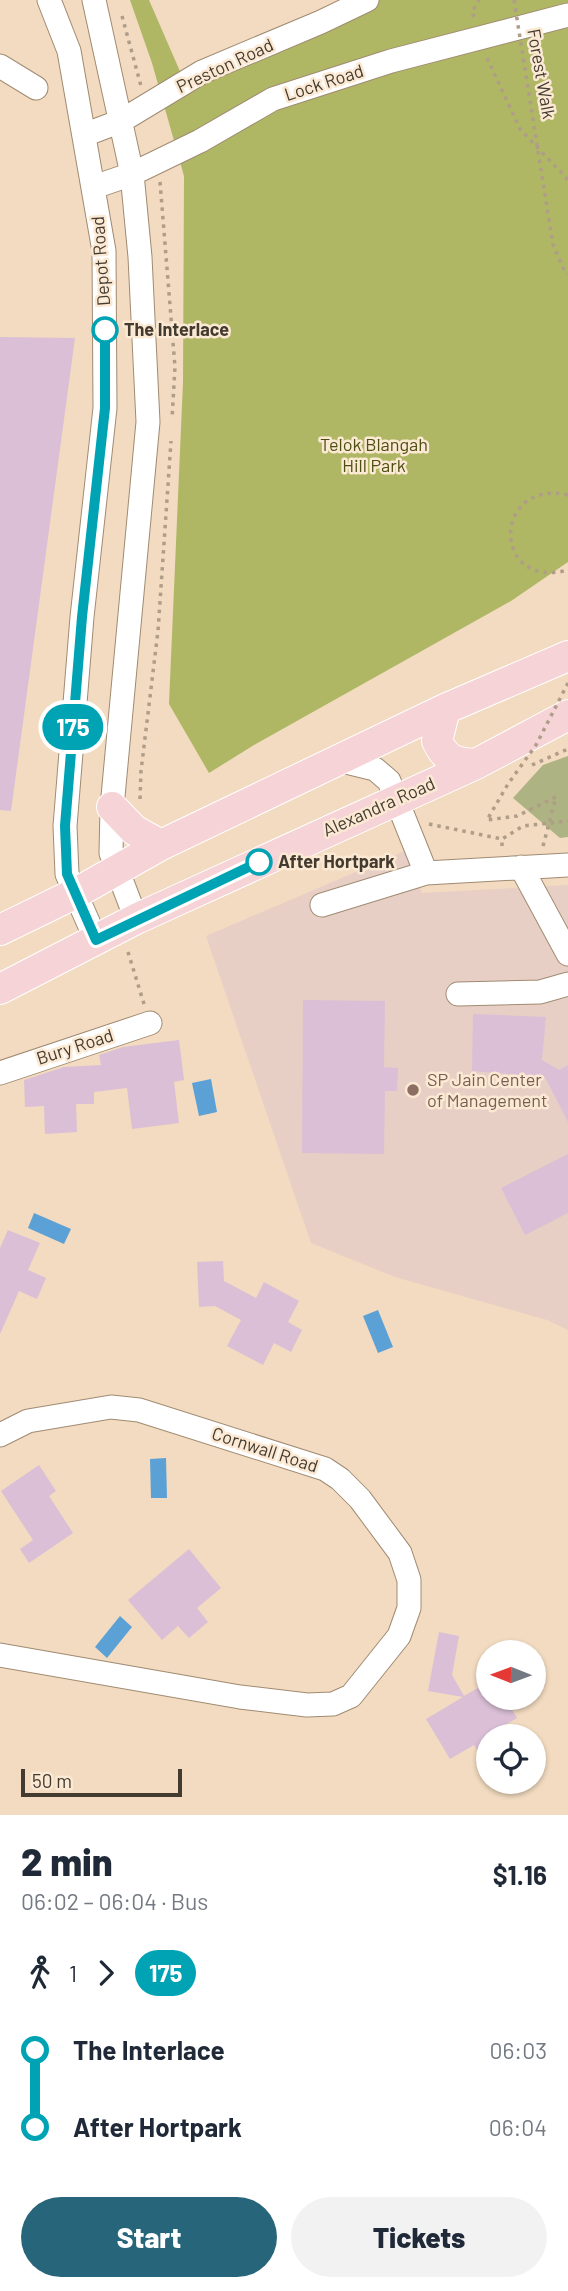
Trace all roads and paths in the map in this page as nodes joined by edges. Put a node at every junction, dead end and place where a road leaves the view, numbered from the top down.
1 (49, 0) edge
2 (94, 0) edge
3 (367, 0) edge
4 (479, 0) edge
5 (514, 0) edge
6 (472, 12) dead end
7 (568, 15) edge
8 (480, 39) junction
9 (0, 66) edge
10 (36, 88) dead end
11 (121, 121) junction
12 (84, 135) junction
13 (132, 174) junction
14 (568, 180) edge
15 (94, 187) junction
16 (568, 274) edge
17 (568, 495) edge
18 (568, 570) edge
19 (568, 656) edge
20 (568, 683) edge
21 (445, 709) junction
22 (568, 715) edge
23 (338, 760) junction
24 (476, 764) junction
25 (111, 807) junction
26 (399, 809) junction
27 (568, 821) edge
28 (502, 839) junction
29 (161, 845) junction
30 (543, 846) dead end
31 (502, 852) dead end
32 (568, 865) edge
33 (522, 867) junction
34 (117, 868) junction
35 (426, 873) junction
36 (76, 893) junction
37 (322, 905) dead end
38 (136, 919) junction
39 (0, 930) edge
40 (96, 940) junction
41 (128, 951) dead end
42 (568, 954) edge
43 (568, 984) edge
44 (0, 989) edge
45 (458, 994) dead end
46 (150, 1023) joint
47 (0, 1073) edge
48 (0, 1435) edge
49 (0, 1656) edge

1 - 12 street, Depot Road
2 - 11 street
3 - 11 street, Preston Road
4 - 6 path
5 - 16 path, Forest Walk, bridge
7 - 8 street, Lock Road
8 - 13 street, Lock Road
8 - 14 path
9 - 10 street
11 - 12 street, Preston Road
11 - 13 street
12 - 15 street, Depot Road
13 - 15 street, Lock Road
13 - 25 street
15 - 36 street, Depot Road
17 - 18 path
19 - 21 main road
20 - 30 path, bridge
21 - 23 main road
21 - 24 main road
22 - 24 main road, Alexandra Road
23 - 26 street
23 - 29 main road
24 - 26 main road, Alexandra Road
25 - 29 main road
25 - 34 street
26 - 28 path
26 - 35 street
26 - 38 main road, Alexandra Road
27 - 28 path
28 - 31 path
29 - 34 main road
32 - 33 street
33 - 35 street
33 - 42 street
34 - 36 main road
34 - 38 street
35 - 37 street
36 - 39 main road
36 - 40 street, Depot Road
38 - 40 main road, Alexandra Road
40 - 44 main road, Alexandra Road
41 - 46 path
43 - 45 street
46 - 47 street, Bury Road
48 - 49 street, Cornwall Road

